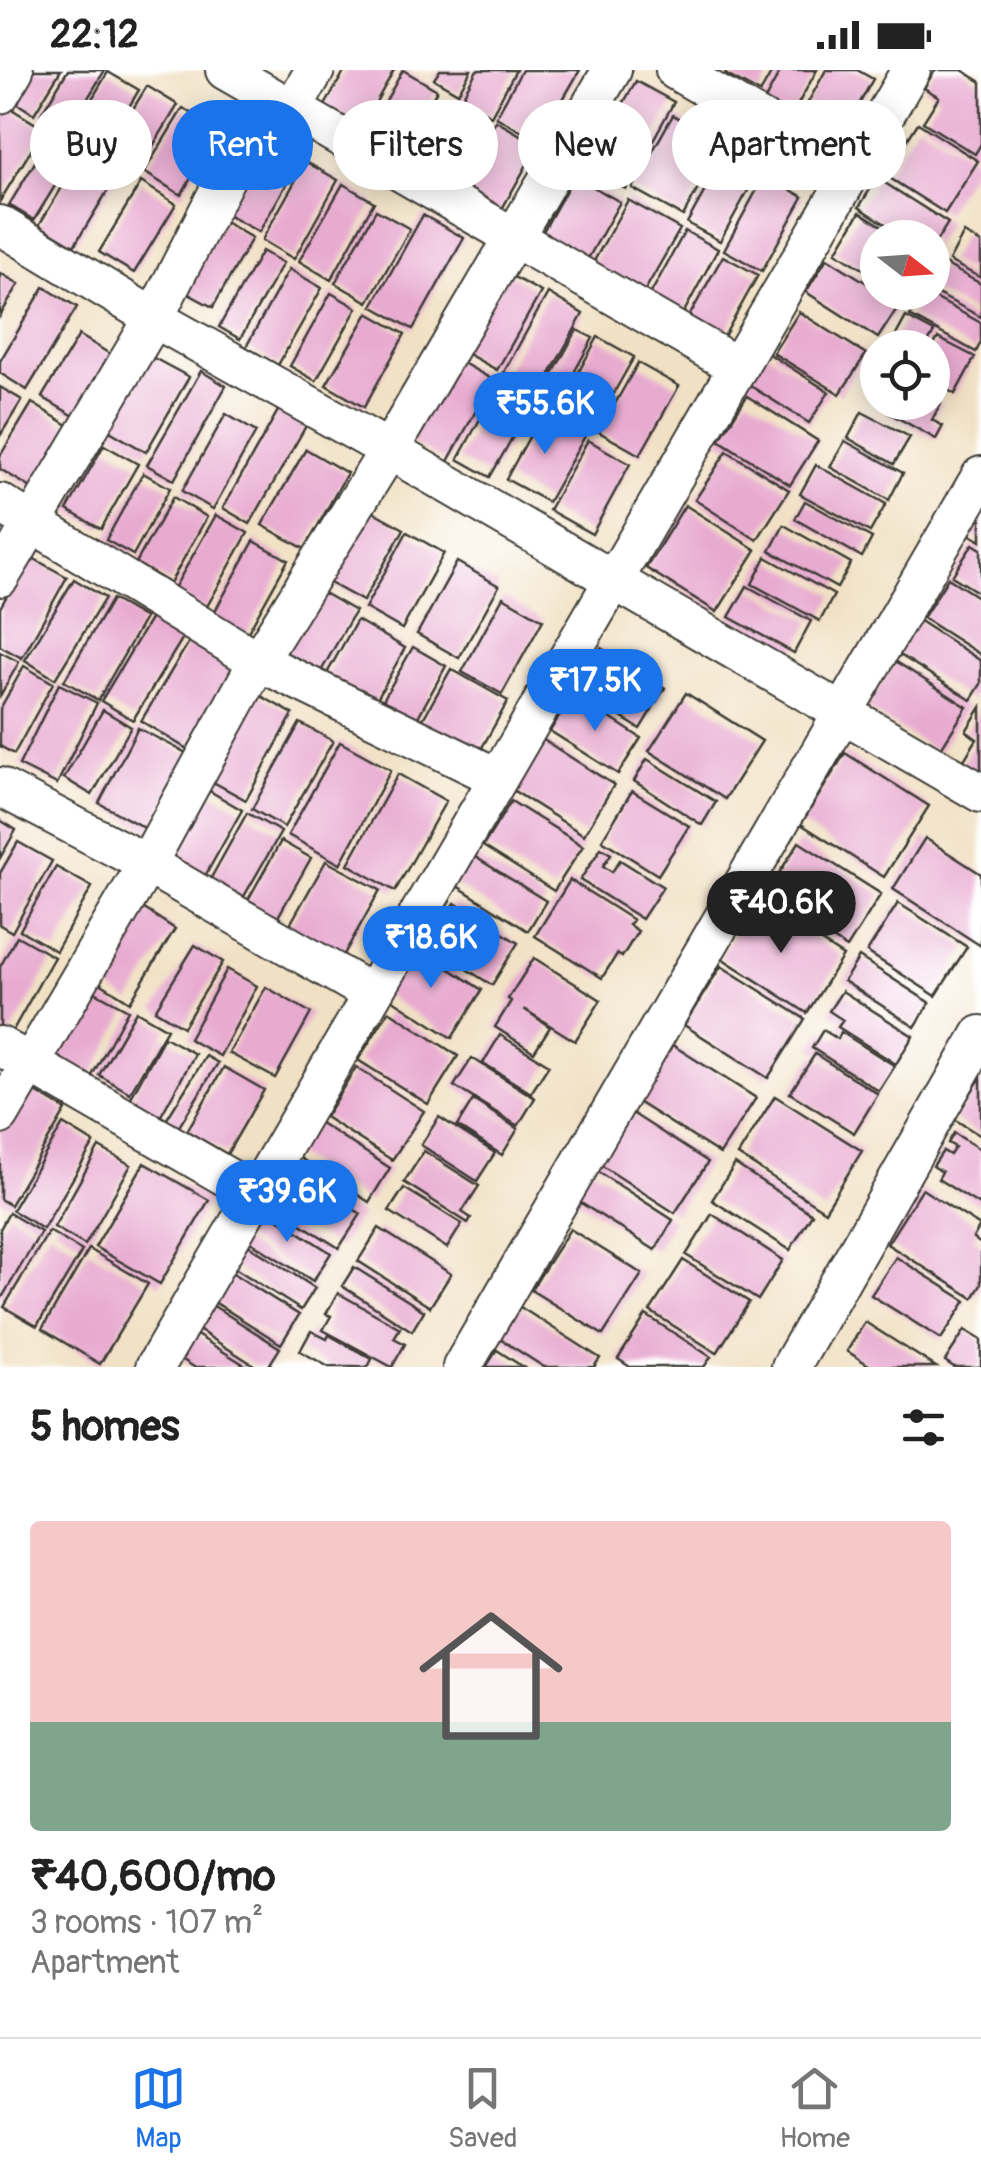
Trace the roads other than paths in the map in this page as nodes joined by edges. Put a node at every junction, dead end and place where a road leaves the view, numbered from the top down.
1 (14, 70) edge
2 (225, 70) edge
3 (315, 70) edge
4 (612, 70) edge
5 (675, 70) edge
6 (911, 70) edge
7 (0, 94) edge
8 (277, 100) edge
9 (297, 100) edge
10 (727, 100) edge
11 (893, 100) edge
12 (313, 121) edge
13 (220, 190) edge
14 (841, 190) edge
15 (0, 226) edge
16 (514, 237) junction
17 (154, 318) junction
18 (738, 366) junction
19 (389, 450) junction
20 (981, 476) edge
21 (0, 502) edge
22 (32, 522) junction
23 (0, 577) edge
24 (613, 580) junction
25 (258, 661) junction
26 (843, 713) junction
27 (498, 778) junction
28 (0, 788) edge
29 (981, 793) edge
30 (147, 864) junction
31 (372, 994) junction
32 (981, 1036) edge
33 (15, 1055) edge
34 (0, 1115) edge
35 (256, 1194) junction
36 (155, 1367) edge
37 (462, 1367) edge
38 (790, 1367) edge

1 - 7 street
2 - 8 street
3 - 9 street
4 - 16 street
5 - 10 street
6 - 11 street
12 - 16 street
13 - 17 street
14 - 18 street
15 - 17 street
16 - 18 street
16 - 19 street
17 - 19 street
17 - 22 street
18 - 24 street
19 - 24 street
19 - 25 street
20 - 26 street
21 - 22 street
22 - 23 street
22 - 25 street
24 - 26 street
24 - 27 street
25 - 27 street
25 - 30 street
26 - 29 street
26 - 37 street
27 - 31 street
28 - 30 street
30 - 31 street
30 - 33 street
31 - 35 street
32 - 38 street
33 - 34 street
33 - 35 street
35 - 36 street

